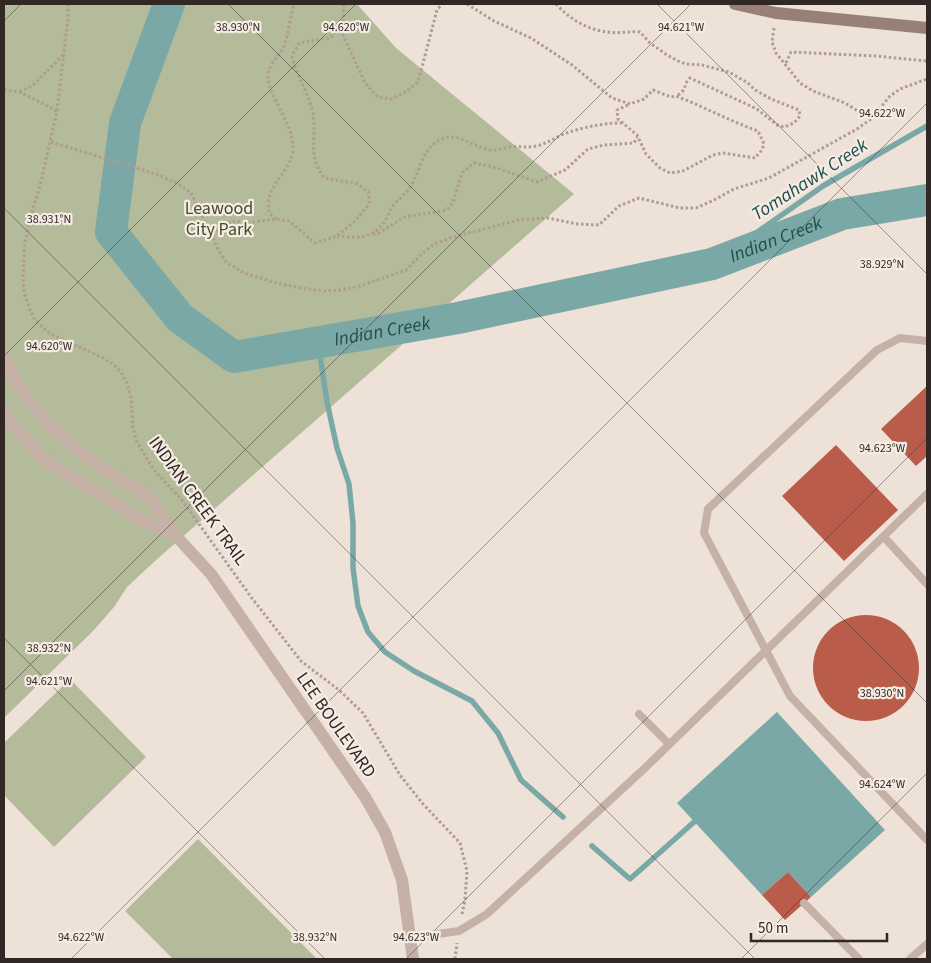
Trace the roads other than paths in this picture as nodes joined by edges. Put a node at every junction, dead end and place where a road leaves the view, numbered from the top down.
1 (735, 4) edge
2 (927, 28) edge
3 (927, 341) edge
4 (4, 358) edge
5 (4, 412) edge
6 (927, 494) edge
7 (176, 536) junction
8 (884, 537) junction
9 (927, 584) edge
10 (766, 651) junction
11 (639, 714) dead end
12 (669, 744) junction
13 (927, 840) edge
14 (804, 903) dead end
15 (410, 938) junction
16 (927, 944) edge
17 (413, 959) edge
18 (858, 959) edge
19 (910, 959) edge

1 - 2 main road
3 - 10 lane
4 - 7 street, LEE BOULEVARD
5 - 7 street, LEE BOULEVARD
6 - 8 lane
7 - 15 street, LEE BOULEVARD
8 - 9 lane
8 - 10 lane
10 - 12 lane
10 - 13 lane
11 - 12 lane
12 - 15 lane
14 - 18 lane
15 - 17 street, LEE BOULEVARD
16 - 19 lane

